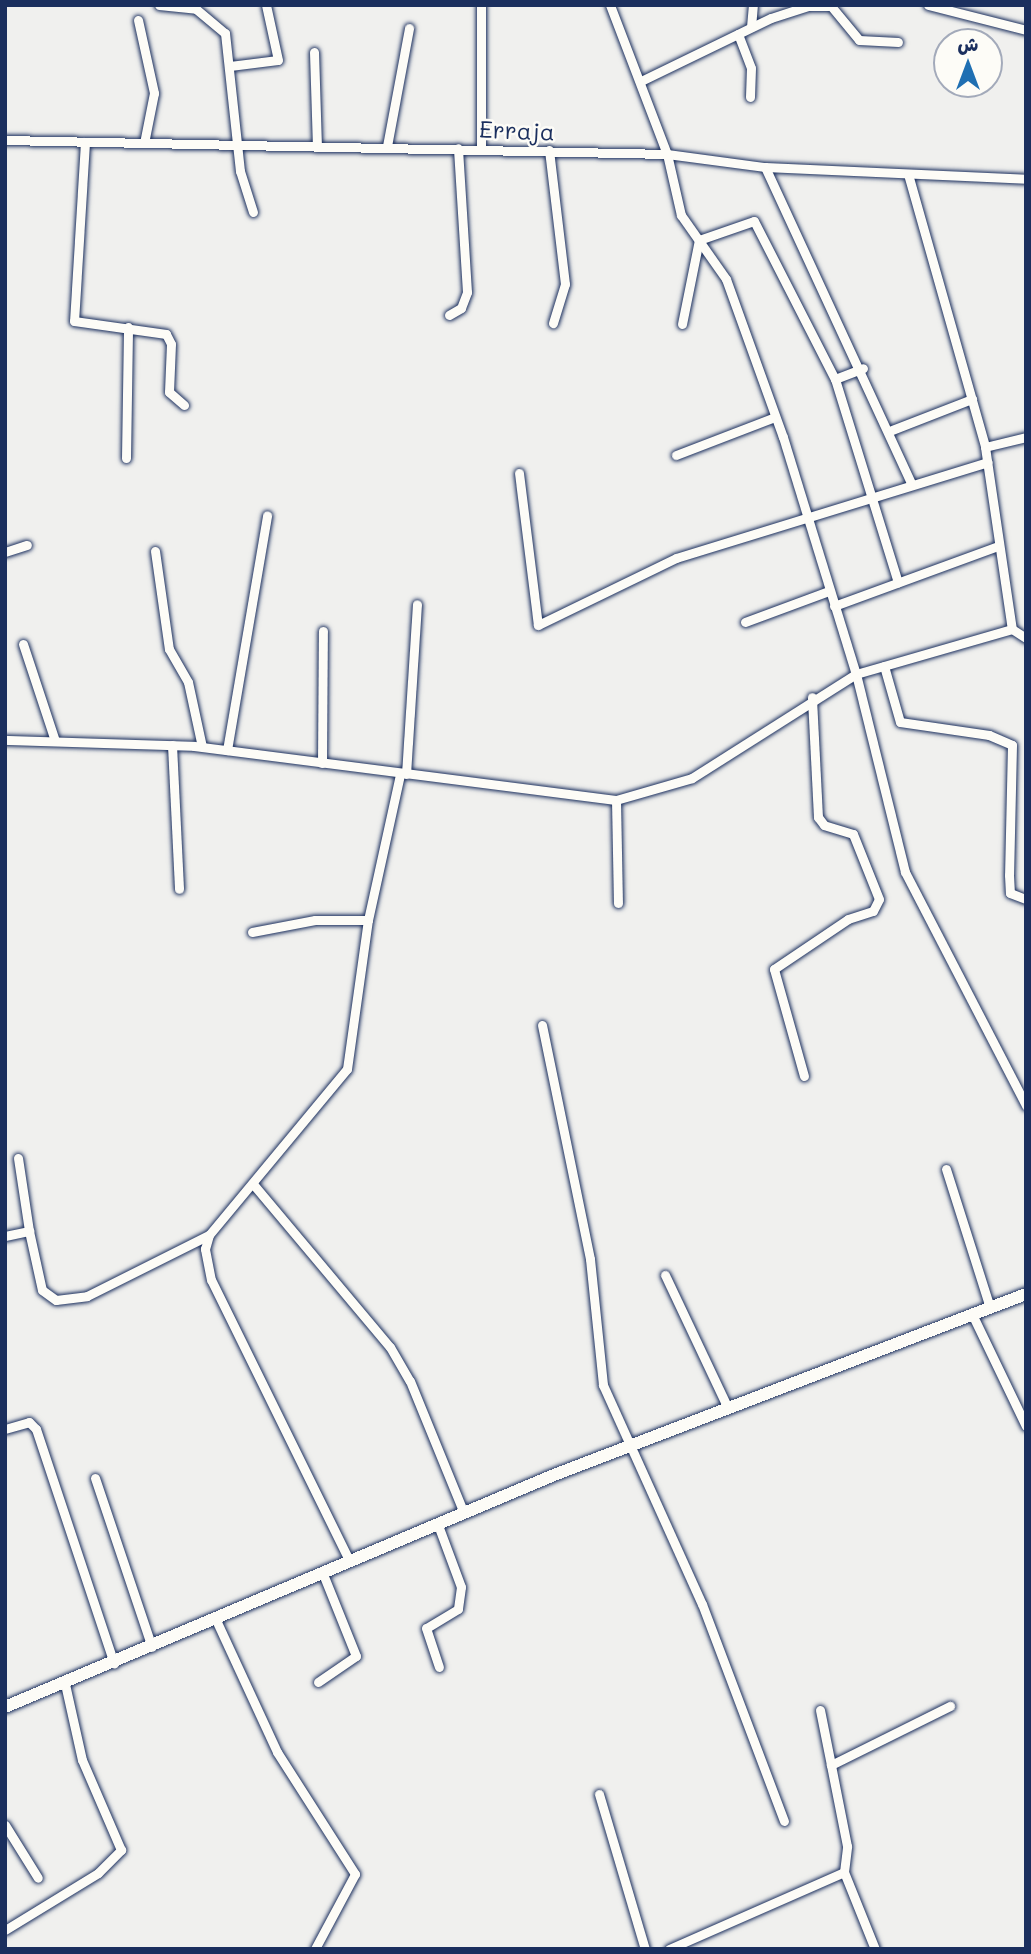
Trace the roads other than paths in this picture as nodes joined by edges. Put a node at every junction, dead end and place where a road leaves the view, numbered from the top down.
1 (159, 5) edge
2 (266, 5) edge
3 (481, 5) edge
4 (610, 5) edge
5 (753, 5) edge
6 (928, 5) edge
7 (138, 20) dead end
8 (751, 27) junction
9 (409, 28) dead end
10 (1026, 30) edge
11 (738, 34) junction
12 (898, 41) dead end
13 (314, 52) dead end
14 (230, 66) junction
15 (641, 81) junction
16 (750, 97) dead end
17 (5, 140) edge
18 (85, 142) junction
19 (144, 143) junction
20 (236, 144) junction
21 (317, 145) junction
22 (387, 146) junction
23 (458, 148) junction
24 (481, 148) junction
25 (549, 150) junction
26 (667, 154) junction
27 (765, 167) junction
28 (908, 174) junction
29 (1026, 178) edge
30 (253, 212) dead end
31 (699, 240) junction
32 (449, 315) dead end
33 (553, 323) dead end
34 (682, 324) dead end
35 (128, 327) junction
36 (863, 368) junction
37 (835, 379) junction
38 (972, 399) junction
39 (184, 405) dead end
40 (775, 417) junction
41 (892, 430) junction
42 (1026, 437) edge
43 (985, 447) junction
44 (676, 455) dead end
45 (126, 458) dead end
46 (988, 462) junction
47 (519, 473) dead end
48 (911, 483) junction
49 (872, 495) junction
50 (267, 516) dead end
51 (806, 516) junction
52 (27, 545) dead end
53 (998, 546) junction
54 (155, 551) dead end
55 (5, 552) edge
56 (898, 582) junction
57 (830, 591) junction
58 (417, 604) dead end
59 (834, 606) junction
60 (745, 622) dead end
61 (1012, 629) junction
62 (323, 631) dead end
63 (1026, 638) edge
64 (23, 644) dead end
65 (884, 666) junction
66 (856, 674) junction
67 (812, 697) junction
68 (5, 740) edge
69 (55, 741) junction
70 (172, 745) junction
71 (202, 747) junction
72 (227, 750) junction
73 (322, 763) junction
74 (403, 774) junction
75 (616, 800) junction
76 (179, 889) dead end
77 (1026, 899) edge
78 (618, 903) dead end
79 (368, 920) junction
80 (252, 932) dead end
81 (542, 1025) dead end
82 (804, 1076) dead end
83 (1026, 1105) edge
84 (18, 1158) dead end
85 (946, 1169) dead end
86 (253, 1184) junction
87 (29, 1231) junction
88 (209, 1235) junction
89 (5, 1236) edge
90 (665, 1276) dead end
91 (1026, 1294) edge
92 (989, 1308) junction
93 (972, 1314) junction
94 (728, 1408) junction
95 (1026, 1426) edge
96 (5, 1429) edge
97 (627, 1447) junction
98 (95, 1478) dead end
99 (464, 1513) junction
100 (438, 1525) junction
101 (350, 1562) junction
102 (323, 1574) junction
103 (216, 1620) junction
104 (152, 1647) junction
105 (114, 1663) junction
106 (439, 1667) dead end
107 (318, 1682) dead end
108 (65, 1684) junction
109 (950, 1706) dead end
110 (5, 1707) edge
111 (820, 1710) dead end
112 (831, 1765) junction
113 (599, 1794) dead end
114 (784, 1821) dead end
115 (5, 1825) edge
116 (844, 1872) junction
117 (38, 1878) dead end
118 (5, 1930) edge
119 (315, 1949) edge
120 (645, 1949) edge
121 (670, 1949) edge
122 (875, 1949) edge

1 - 14 street
2 - 14 street
3 - 24 street
4 - 15 street
5 - 8 street
6 - 10 street
7 - 19 street
8 - 11 street
8 - 12 street
9 - 22 street
11 - 15 street
11 - 16 street
13 - 21 street
14 - 20 street
15 - 26 street
17 - 18 street, Erraja
18 - 19 street, Erraja
18 - 35 street
19 - 20 street, Erraja
20 - 21 street, Erraja
20 - 30 street
21 - 22 street, Erraja
22 - 23 street, Erraja
23 - 24 street, Erraja
23 - 32 street
24 - 25 street, Erraja
25 - 26 street, Erraja
25 - 33 street
26 - 27 street, Erraja
26 - 31 street
27 - 28 street, Erraja
27 - 36 street
28 - 29 street, Erraja
28 - 38 street
31 - 34 street
31 - 37 street
31 - 40 street
35 - 39 street
35 - 45 street
36 - 37 street
36 - 41 street
37 - 49 street
38 - 41 street
38 - 43 street
40 - 44 street
40 - 51 street
41 - 48 street
42 - 43 street
43 - 46 street
46 - 48 street
46 - 53 street
47 - 51 street
48 - 49 street
49 - 51 street
49 - 56 street
50 - 72 street
51 - 57 street
52 - 55 street
53 - 56 street
53 - 61 street
54 - 71 street
56 - 59 street
57 - 59 street
57 - 60 street
58 - 74 street
59 - 66 street
61 - 63 street
61 - 65 street
62 - 73 street
64 - 69 street
65 - 66 street
65 - 77 street
66 - 67 street
66 - 83 street
67 - 75 street
67 - 82 street
68 - 69 street
69 - 70 street
70 - 71 street
70 - 76 street
71 - 72 street
72 - 73 street
73 - 74 street
74 - 75 street
74 - 79 street
75 - 78 street
79 - 80 street
79 - 86 street
81 - 97 street
84 - 87 street
85 - 92 street
86 - 88 street
86 - 99 street
87 - 88 street
87 - 89 street
88 - 101 street
90 - 94 street
91 - 92 main road
92 - 93 main road
93 - 94 main road
93 - 95 street
94 - 97 main road
96 - 105 street
97 - 99 main road
97 - 114 street
98 - 104 street
99 - 100 main road
100 - 101 main road
100 - 106 street
101 - 102 main road
102 - 103 main road
102 - 107 street
103 - 104 main road
103 - 119 street
104 - 105 main road
105 - 108 main road
108 - 110 main road
108 - 118 street
109 - 112 street
111 - 112 street
112 - 116 street
113 - 120 street
115 - 117 street
116 - 121 street
116 - 122 street

